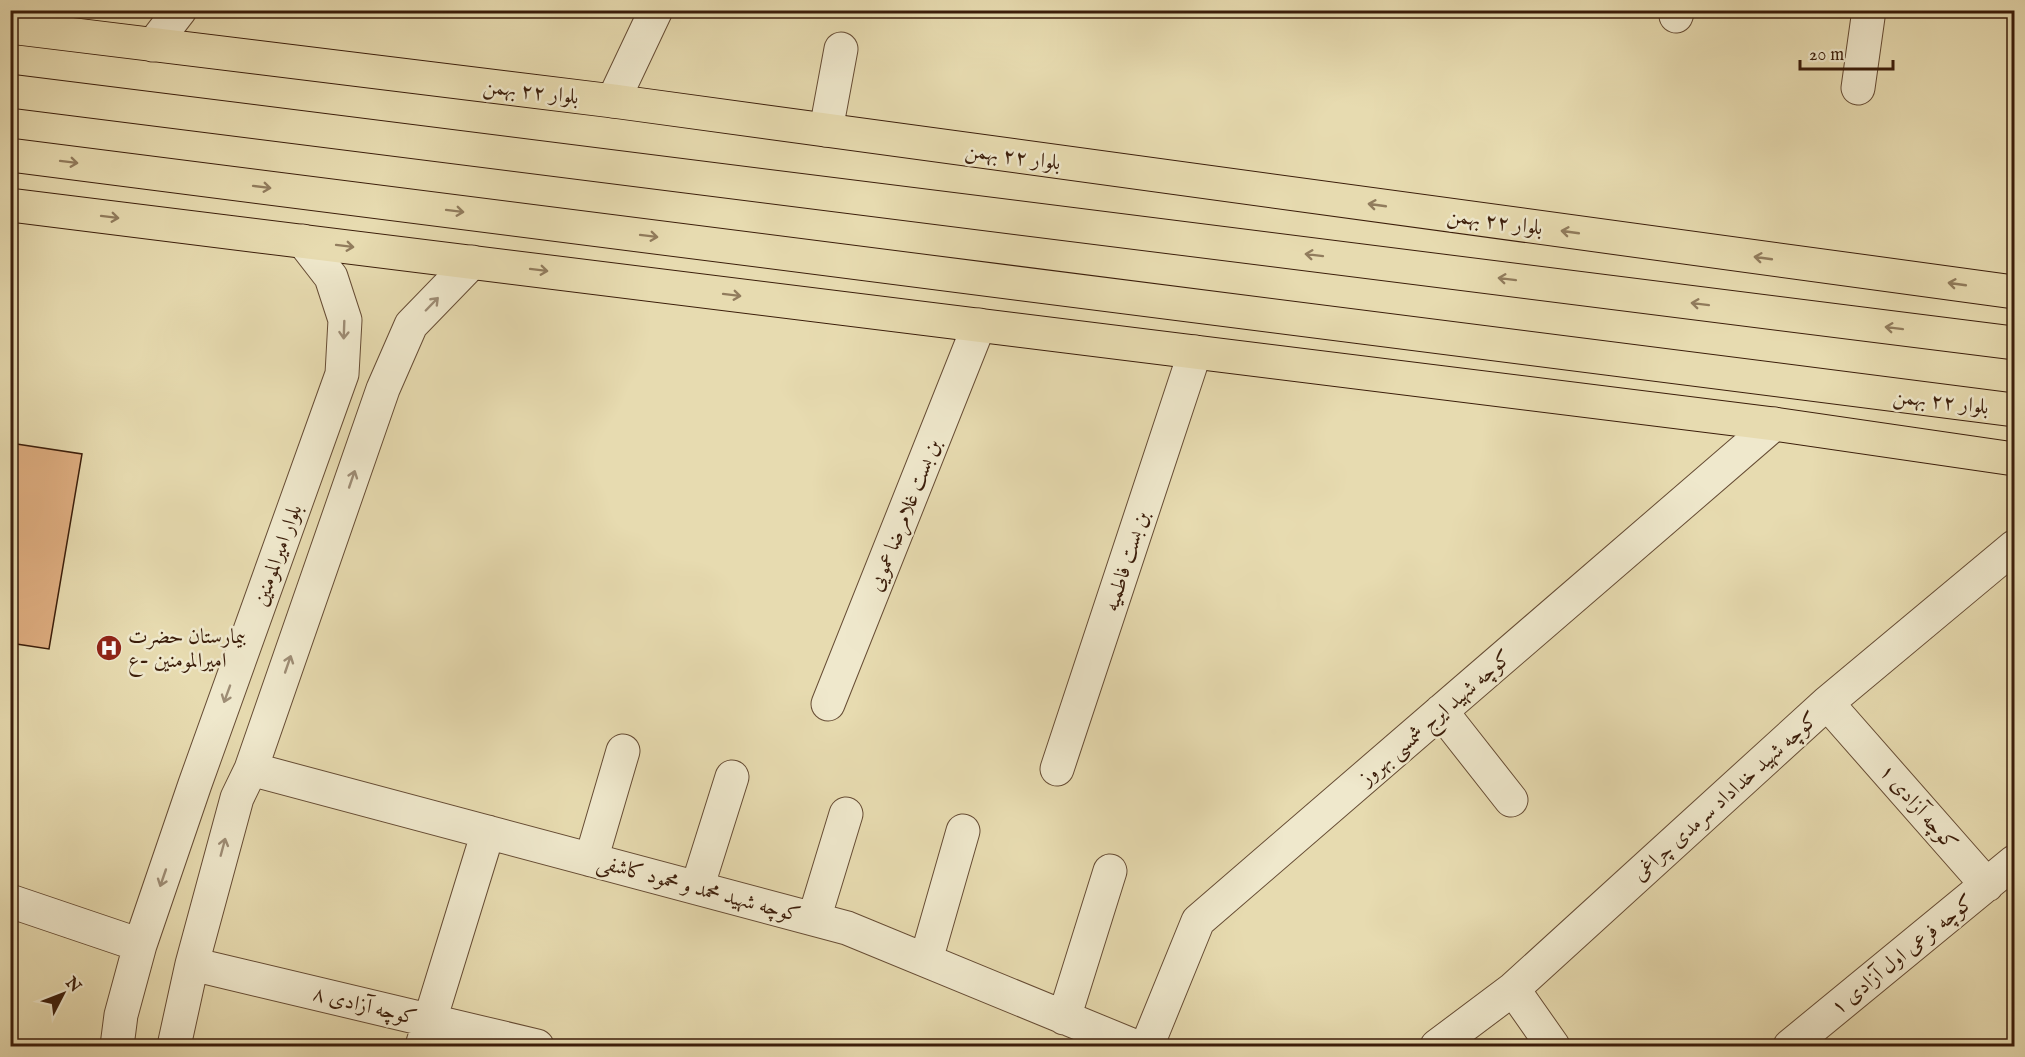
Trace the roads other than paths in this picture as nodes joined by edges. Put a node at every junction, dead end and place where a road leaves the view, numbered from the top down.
1 (180, 10) edge
2 (656, 10) edge
3 (1869, 10) edge
4 (10, 27) edge
5 (153, 45) junction
6 (841, 49) dead end
7 (1858, 88) dead end
8 (10, 91) edge
9 (613, 101) junction
10 (826, 130) junction
11 (10, 155) edge
12 (10, 204) edge
13 (303, 241) junction
14 (472, 262) junction
15 (2014, 292) edge
16 (979, 325) junction
17 (2014, 343) edge
18 (1195, 352) junction
19 (2014, 410) edge
20 (1774, 424) junction
21 (2014, 459) edge
22 (2014, 547) edge
23 (1827, 703) junction
24 (828, 704) dead end
25 (1441, 711) junction
26 (623, 751) dead end
27 (251, 769) junction
28 (1057, 769) dead end
29 (732, 777) dead end
30 (1511, 800) dead end
31 (846, 814) dead end
32 (963, 831) dead end
33 (488, 832) junction
34 (591, 860) junction
35 (2014, 862) edge
36 (1110, 871) dead end
37 (1988, 885) junction
38 (697, 888) junction
39 (10, 901) edge
40 (814, 919) junction
41 (140, 945) junction
42 (926, 960) junction
43 (192, 964) junction
44 (1513, 989) junction
45 (1064, 1018) junction
46 (425, 1034) edge
47 (117, 1047) edge
48 (174, 1047) edge
49 (537, 1047) edge
50 (1134, 1047) edge
51 (1147, 1047) edge
52 (1437, 1047) edge
53 (1554, 1047) edge
54 (1790, 1047) edge

1 - 5 street
2 - 9 street
3 - 7 street
4 - 5 main road, بلوار ۲۲ بهمن
5 - 9 main road, بلوار ۲۲ بهمن
6 - 10 street
17 -> 8 main road
9 - 10 main road, بلوار ۲۲ بهمن
15 -> 10 main road, بلوار ۲۲ بهمن
11 -> 19 main road, بلوار ۲۲ بهمن
12 -> 13 main road
13 -> 14 main road
13 -> 41 street, بلوار امیرالمومنین
14 -> 16 main road
27 -> 14 street
16 - 18 main road
16 - 24 street, بن بست غلامرضا عمویی
18 - 20 main road
18 - 28 street, بن بست فاطمیه
20 - 21 main road
20 - 25 street, کوچه شهید ایرج شمسی بهروز
22 - 23 street, کوچه شهید خداداد سرمدی چراغی
23 - 37 street, کوچه آزادی ۱
23 - 44 street, کوچه شهید خداداد سرمدی چراغی
25 - 30 street
25 - 51 street, کوچه شهید ایرج شمسی بهروز
26 - 34 street
27 - 33 street, کوچه شهید محمد و محمود کاشفی
43 -> 27 street
29 - 38 street
31 - 40 street
32 - 42 street
33 - 34 street, کوچه شهید محمد و محمود کاشفی
33 - 46 street
34 - 38 street, کوچه شهید محمد و محمود کاشفی
35 - 37 street
36 - 45 street
37 - 54 street, کوچه فرعی اول آزادی ۱
38 - 40 street, کوچه شهید محمد و محمود کاشفی
39 - 41 street
40 - 42 street, کوچه شهید محمد و محمود کاشفی
41 - 47 street, بلوار امیرالمومنین
42 - 45 street, کوچه شهید محمد و محمود کاشفی
43 - 46 street, کوچه آزادی ۸
43 - 48 street
44 - 52 street, کوچه شهید خداداد سرمدی چراغی
44 - 53 street
45 - 50 street, کوچه شهید محمد و محمود کاشفی
46 - 49 street, کوچه آزادی ۸

